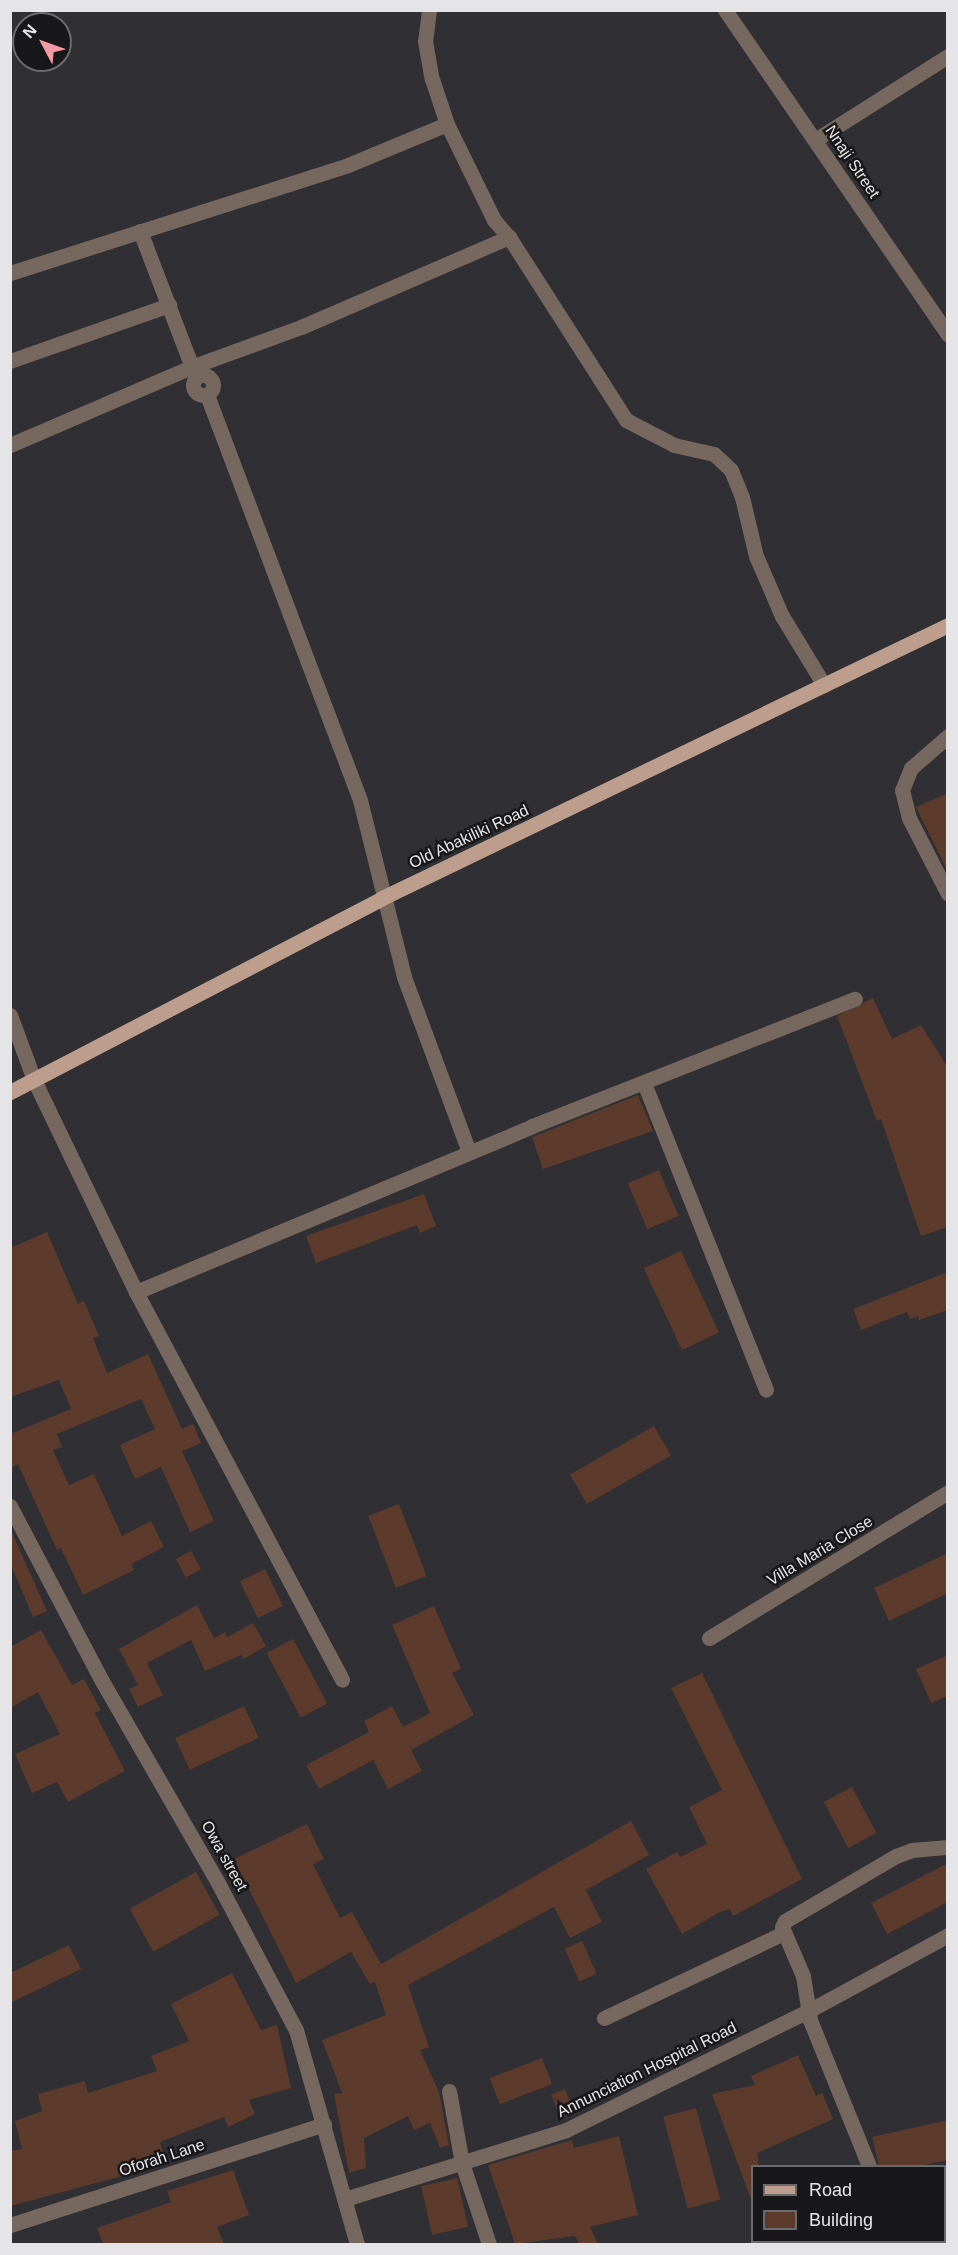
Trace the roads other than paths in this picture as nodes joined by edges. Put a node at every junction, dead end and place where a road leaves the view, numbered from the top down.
1 (429, 10) edge
2 (725, 10) edge
3 (948, 56) edge
4 (447, 124) junction
5 (815, 140) junction
6 (140, 231) junction
7 (509, 237) junction
8 (10, 273) edge
9 (169, 305) junction
10 (948, 335) edge
11 (10, 361) edge
12 (194, 373) junction
13 (10, 445) edge
14 (948, 625) edge
15 (824, 685) junction
16 (948, 736) edge
17 (948, 894) edge
18 (382, 898) junction
19 (855, 999) dead end
20 (10, 1015) edge
21 (34, 1080) junction
22 (644, 1083) junction
23 (10, 1092) edge
24 (469, 1152) junction
25 (136, 1292) junction
26 (766, 1390) dead end
27 (948, 1492) edge
28 (10, 1506) edge
29 (709, 1638) dead end
30 (342, 1680) dead end
31 (948, 1846) edge
32 (782, 1934) junction
33 (948, 1935) edge
34 (810, 2010) junction
35 (604, 2018) dead end
36 (449, 2091) dead end
37 (324, 2124) junction
38 (462, 2163) junction
39 (869, 2165) edge
40 (345, 2199) junction
41 (10, 2225) edge
42 (357, 2244) edge
43 (489, 2244) edge

1 - 4 street
2 - 5 street, Nnaji Street
3 - 5 street
4 - 6 street
4 - 7 street
5 - 10 street, Nnaji Street
6 - 8 street
6 - 9 street
7 - 12 street
7 - 15 street
9 - 11 street
9 - 12 street
12 - 13 street
12 - 18 street
14 - 15 main road, Old Abakiliki Road
15 - 18 main road, Old Abakiliki Road
16 - 17 street
18 - 21 main road, Old Abakiliki Road
18 - 24 street
19 - 22 street
20 - 21 street
21 - 23 main road, Old Abakiliki Road
21 - 25 street
22 - 24 street
22 - 26 street
24 - 25 street
25 - 30 street
27 - 29 street, Villa Maria Close
28 - 37 street, Owa street
31 - 32 street
32 - 34 street
32 - 35 street
33 - 34 street, Annunciation Hospital Road
34 - 38 street, Annunciation Hospital Road
34 - 39 street
36 - 38 street
37 - 40 street, Owa street
37 - 41 street, Oforah Lane
38 - 40 street, Annunciation Hospital Road
38 - 43 street
40 - 42 street, Owa street

